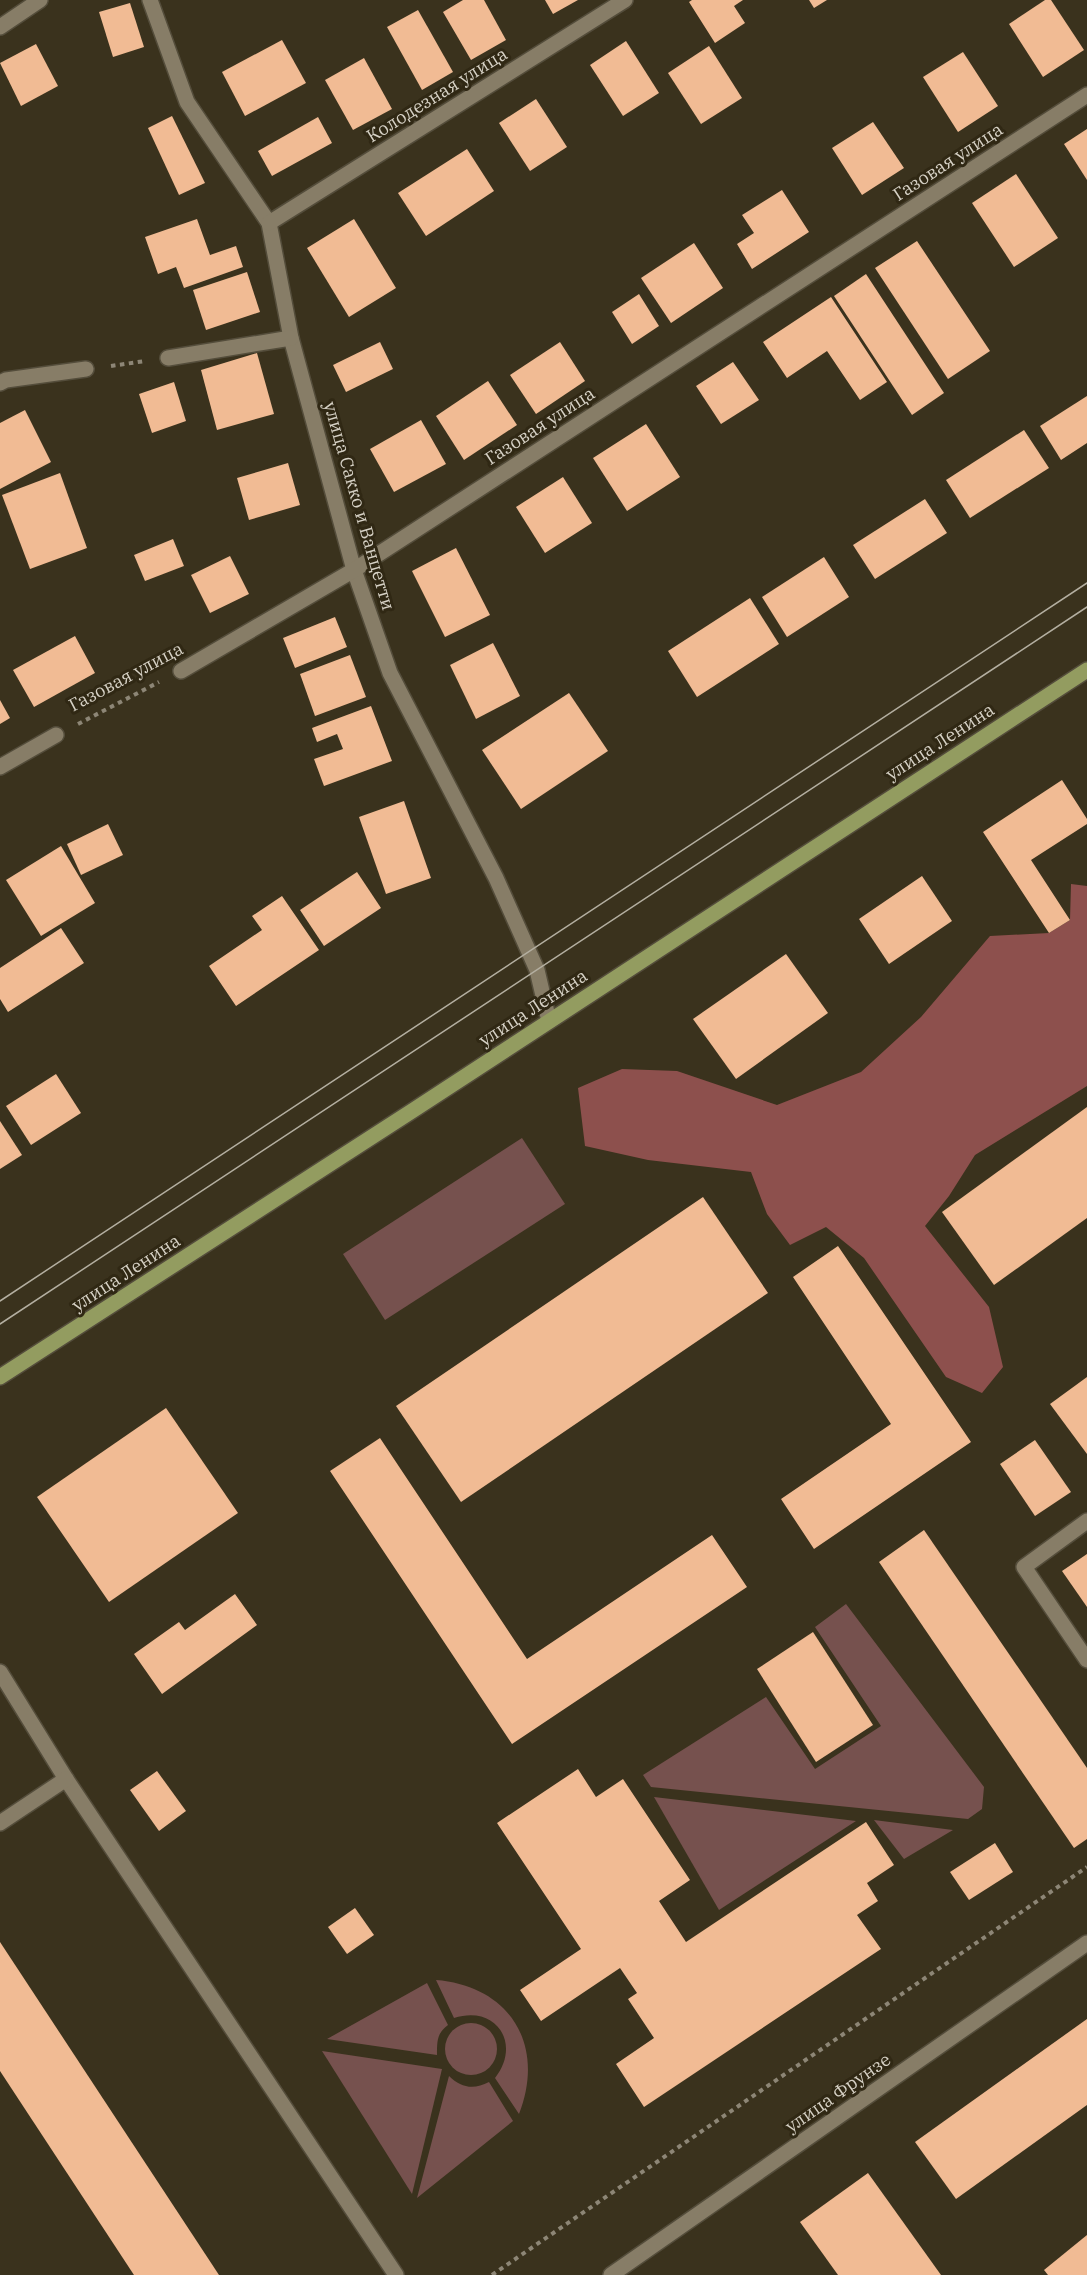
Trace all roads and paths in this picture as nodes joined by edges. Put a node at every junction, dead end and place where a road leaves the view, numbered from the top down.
1 (40, 0) edge
2 (150, 0) edge
3 (625, 0) edge
4 (0, 27) edge
5 (1087, 95) edge
6 (269, 223) junction
7 (291, 338) junction
8 (168, 358) joint
9 (86, 369) joint
10 (0, 383) edge
11 (354, 570) junction
12 (1087, 669) edge
13 (181, 671) joint
14 (56, 735) joint
15 (0, 767) edge
16 (549, 1021) junction
17 (0, 1377) edge
18 (1087, 1521) edge
19 (1087, 1660) edge
20 (0, 1672) edge
21 (66, 1779) junction
22 (0, 1823) edge
23 (1087, 1867) edge
24 (1087, 1944) edge
25 (615, 2274) edge
26 (396, 2275) edge
27 (492, 2275) edge

1 - 4 street
2 - 6 street, улица Сакко и Ванцетти
3 - 6 street, Колодезная улица
5 - 11 street, Газовая улица
6 - 7 street, улица Сакко и Ванцетти
7 - 8 street
7 - 11 street, улица Сакко и Ванцетти
8 - 9 path
9 - 10 street
11 - 13 street, Газовая улица
11 - 16 street, улица Сакко и Ванцетти
12 - 16 main road, улица Ленина
13 - 14 path, Газовая улица
14 - 15 street, Газовая улица
16 - 17 main road, улица Ленина
18 - 19 street
20 - 21 street
21 - 22 street
21 - 26 street
23 - 27 path
24 - 25 street, улица Фрунзе

